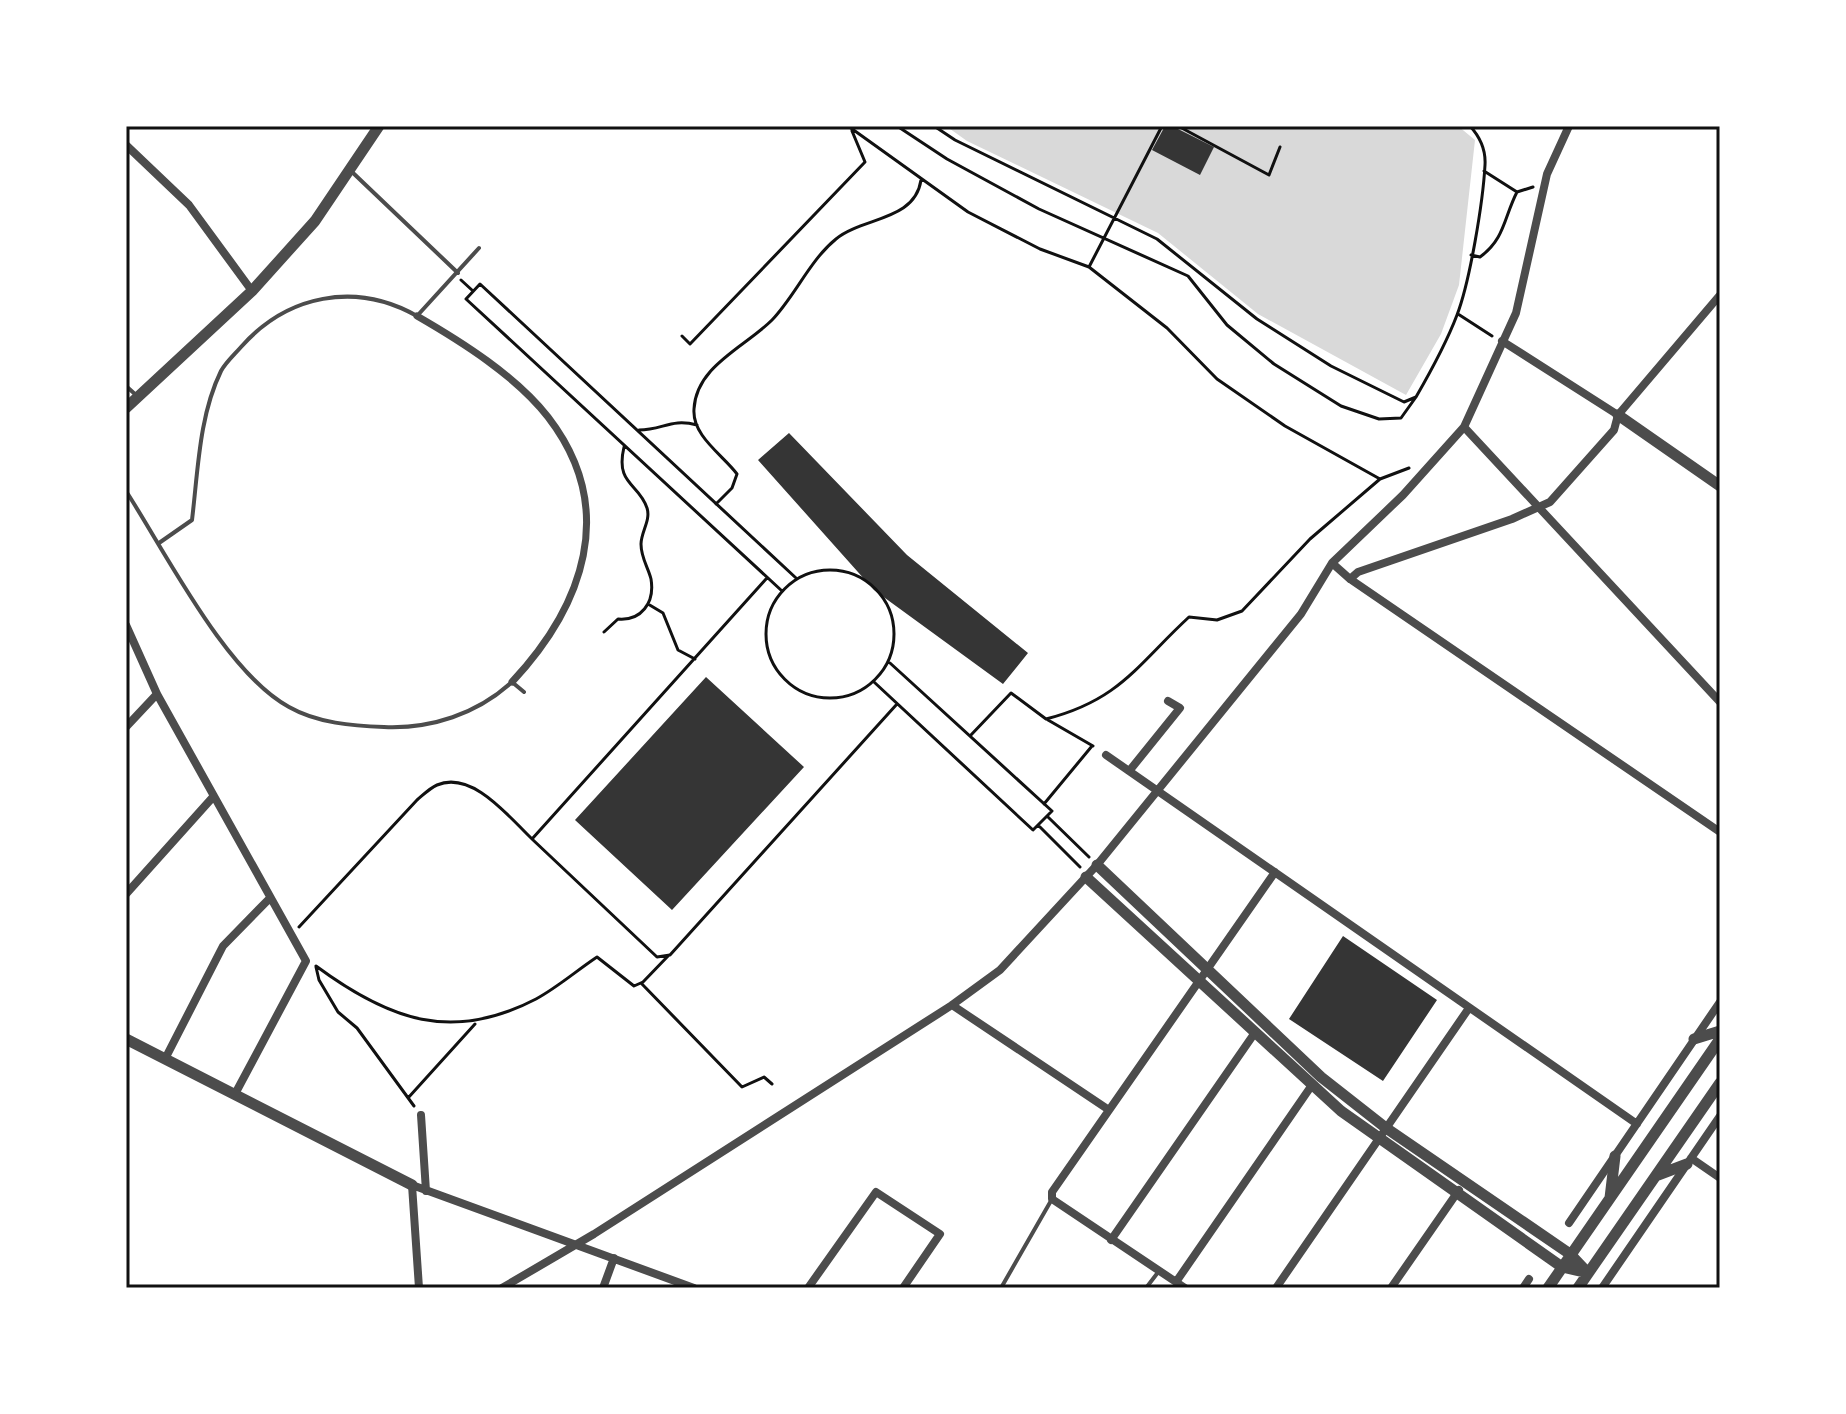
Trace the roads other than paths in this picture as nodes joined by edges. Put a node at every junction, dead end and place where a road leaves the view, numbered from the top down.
1 (379, 126) edge
2 (1569, 126) edge
3 (126, 145) edge
4 (351, 171) junction
5 (479, 248) dead end
6 (457, 274) junction
7 (252, 291) junction
8 (1720, 295) edge
9 (417, 316) junction
10 (1499, 340) junction
11 (126, 386) edge
12 (138, 397) junction
13 (126, 408) edge
14 (1618, 415) junction
15 (1464, 427) junction
16 (1720, 486) edge
17 (126, 491) edge
18 (1541, 507) junction
19 (159, 543) junction
20 (1332, 563) junction
21 (1350, 579) junction
22 (126, 625) edge
23 (512, 682) junction
24 (524, 692) dead end
25 (157, 694) junction
26 (1168, 701) dead end
27 (1720, 702) edge
28 (126, 727) edge
29 (1106, 755) road end
30 (1130, 770) junction
31 (1159, 790) junction
32 (213, 797) junction
33 (1720, 832) edge
34 (1094, 862) junction
35 (1275, 872) junction
36 (1084, 873) junction
37 (126, 894) edge
38 (270, 898) junction
39 (1207, 972) junction
40 (1199, 984) junction
41 (1720, 1002) edge
42 (952, 1005) junction
43 (1469, 1008) junction
44 (1720, 1031) edge
45 (1254, 1034) junction
46 (126, 1039) edge
47 (1694, 1039) junction
48 (1720, 1039) edge
49 (165, 1059) junction
50 (1720, 1083) edge
51 (1312, 1085) junction
52 (235, 1094) junction
53 (1109, 1110) junction
54 (421, 1115) road end
55 (1720, 1116) edge
56 (1637, 1124) junction
57 (1386, 1128) junction
58 (1378, 1139) junction
59 (1615, 1156) junction
60 (1689, 1161) junction
61 (1657, 1175) junction
62 (1720, 1178) edge
63 (1465, 1182) junction
64 (412, 1185) junction
65 (426, 1191) junction
66 (1456, 1195) junction
67 (1610, 1198) junction
68 (1052, 1199) junction
69 (1569, 1223) dead end
70 (1111, 1240) junction
71 (576, 1243) junction
72 (1570, 1254) junction
73 (614, 1258) junction
74 (1562, 1267) junction
75 (1159, 1271) junction
76 (1588, 1273) junction
77 (1529, 1279) dead end
78 (1176, 1282) junction
79 (419, 1288) edge
80 (502, 1288) edge
81 (603, 1288) edge
82 (694, 1288) edge
83 (808, 1288) edge
84 (903, 1288) edge
85 (1001, 1288) edge
86 (1146, 1288) edge
87 (1185, 1288) edge
88 (1276, 1288) edge
89 (1391, 1288) edge
90 (1523, 1288) edge
91 (1548, 1288) edge
92 (1578, 1288) edge
93 (1602, 1288) edge

1 - 4 street
2 - 10 street
3 - 7 street
4 - 6 lane
4 - 7 street
5 - 6 lane
6 - 9 lane
7 - 12 street
8 - 14 street
9 - 19 lane
9 - 23 street
10 - 14 street
10 - 15 street
11 - 12 lane
12 - 13 street
14 - 16 street
14 - 18 street
15 - 18 street
15 - 20 street
17 - 19 lane
18 - 21 street
18 - 27 street
19 - 23 lane
20 - 21 street
20 - 31 street
21 - 33 street
22 - 25 street
23 - 24 lane
25 - 28 street
25 - 32 street
26 - 30 street
29 - 30 street
30 - 31 street
31 - 34 street
31 - 35 street
32 - 37 street
32 - 38 street
34 - 36 street
34 - 39 street
35 - 39 street
35 - 43 street
36 - 40 street
36 - 42 street
38 - 49 street
38 - 52 street
39 - 40 street
39 - 57 street
40 - 45 street
40 - 53 street
41 - 47 street
42 - 53 street
42 - 71 street
43 - 56 street
43 - 57 street
44 - 47 street
45 - 51 street
45 - 70 street
46 - 49 street
47 - 56 street
48 - 67 street
49 - 52 street
50 - 61 street
51 - 58 street
51 - 78 street
52 - 64 street
53 - 68 street
54 - 65 street
55 - 60 street
56 - 59 street
57 - 58 street
57 - 63 street
58 - 66 street
58 - 88 street
59 - 67 street
59 - 69 street
60 - 61 street
60 - 62 street
60 - 93 street
61 - 76 street
63 - 66 street
63 - 72 street
64 - 65 street
64 - 79 street
65 - 71 street
66 - 74 street
66 - 89 street
67 - 72 street
68 - 70 street
68 - 85 lane
70 - 75 street
71 - 73 street
71 - 80 street
72 - 74 street
72 - 76 street
73 - 81 street
73 - 82 street
74 - 76 street
74 - 91 street
75 - 78 street
75 - 86 lane
76 - 92 street
77 - 90 street
78 - 87 street
83 - 84 street

